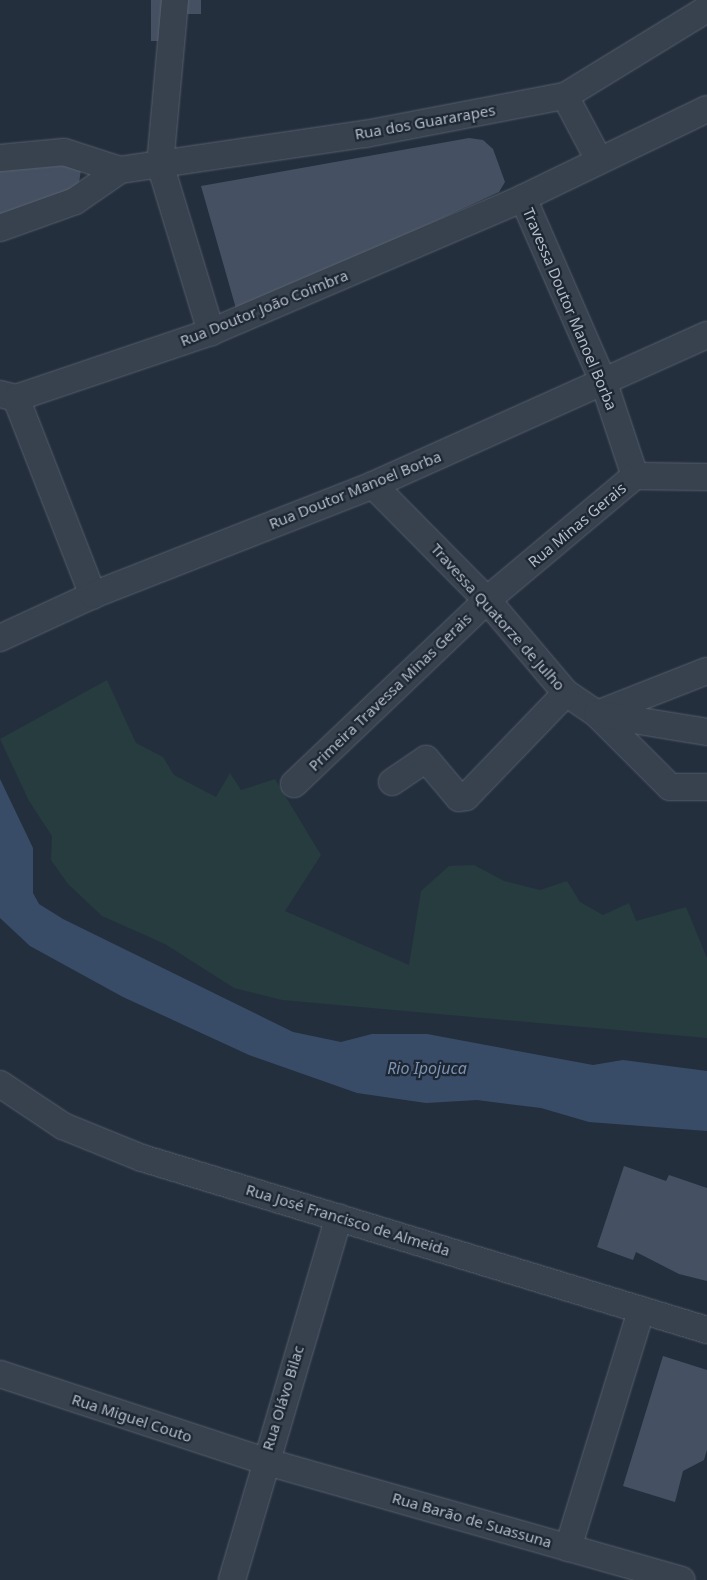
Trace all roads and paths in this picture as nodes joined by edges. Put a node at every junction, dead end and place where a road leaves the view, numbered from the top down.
1 (175, 0) edge
2 (707, 9) edge
3 (565, 96) junction
4 (707, 108) edge
5 (0, 158) edge
6 (599, 160) junction
7 (160, 164) junction
8 (120, 170) junction
9 (523, 198) junction
10 (0, 228) edge
11 (212, 332) junction
12 (707, 335) edge
13 (604, 383) junction
14 (8, 396) edge
15 (635, 476) junction
16 (707, 477) edge
17 (373, 485) junction
18 (93, 595) junction
19 (487, 600) junction
20 (0, 638) edge
21 (707, 671) edge
22 (566, 693) junction
23 (596, 714) junction
24 (707, 732) edge
25 (392, 782) dead end
26 (294, 784) dead end
27 (707, 787) edge
28 (0, 1084) edge
29 (339, 1218) junction
30 (641, 1310) junction
31 (707, 1330) edge
32 (0, 1374) edge
33 (264, 1461) junction
34 (568, 1548) junction
35 (232, 1580) edge
36 (681, 1580) edge

1 - 7 street
2 - 3 street, Rua dos Guararapes
3 - 6 street
3 - 7 street, Rua dos Guararapes
4 - 6 street
5 - 8 street
6 - 9 street
7 - 8 street, Rua dos Guararapes
7 - 11 street
8 - 10 street
9 - 11 street, Rua Doutor João Coimbra
9 - 13 street, Travessa Doutor Manoel Borba
11 - 14 street, Rua Doutor João Coimbra
12 - 13 street, Rua Doutor Manoel Borba
13 - 15 street, Travessa Doutor Manoel Borba
13 - 17 street, Rua Doutor Manoel Borba
14 - 18 street
15 - 16 street, Rua Minas Gerais
15 - 19 street, Rua Minas Gerais
17 - 18 street, Rua Doutor Manoel Borba
17 - 19 street, Travessa Quatorze de Julho
18 - 20 street, Rua Doutor Manoel Borba
19 - 22 street, Travessa Quatorze de Julho
19 - 26 street, Primeira Travessa Minas Gerais
21 - 23 street
22 - 23 street, Travessa Quatorze de Julho
22 - 25 street
23 - 24 street
23 - 27 street, Travessa Quatorze de Julho
28 - 29 street, Rua José Francisco de Almeida
29 - 30 street, Rua José Francisco de Almeida
29 - 33 street, Rua Olávo Bilac
30 - 31 street, Rua José Francisco de Almeida
30 - 34 street
32 - 33 street, Rua Miguel Couto
33 - 34 street, Rua Barão de Suassuna
33 - 35 street, Rua Olávo Bilac
34 - 36 street, Rua Barão de Suassuna

